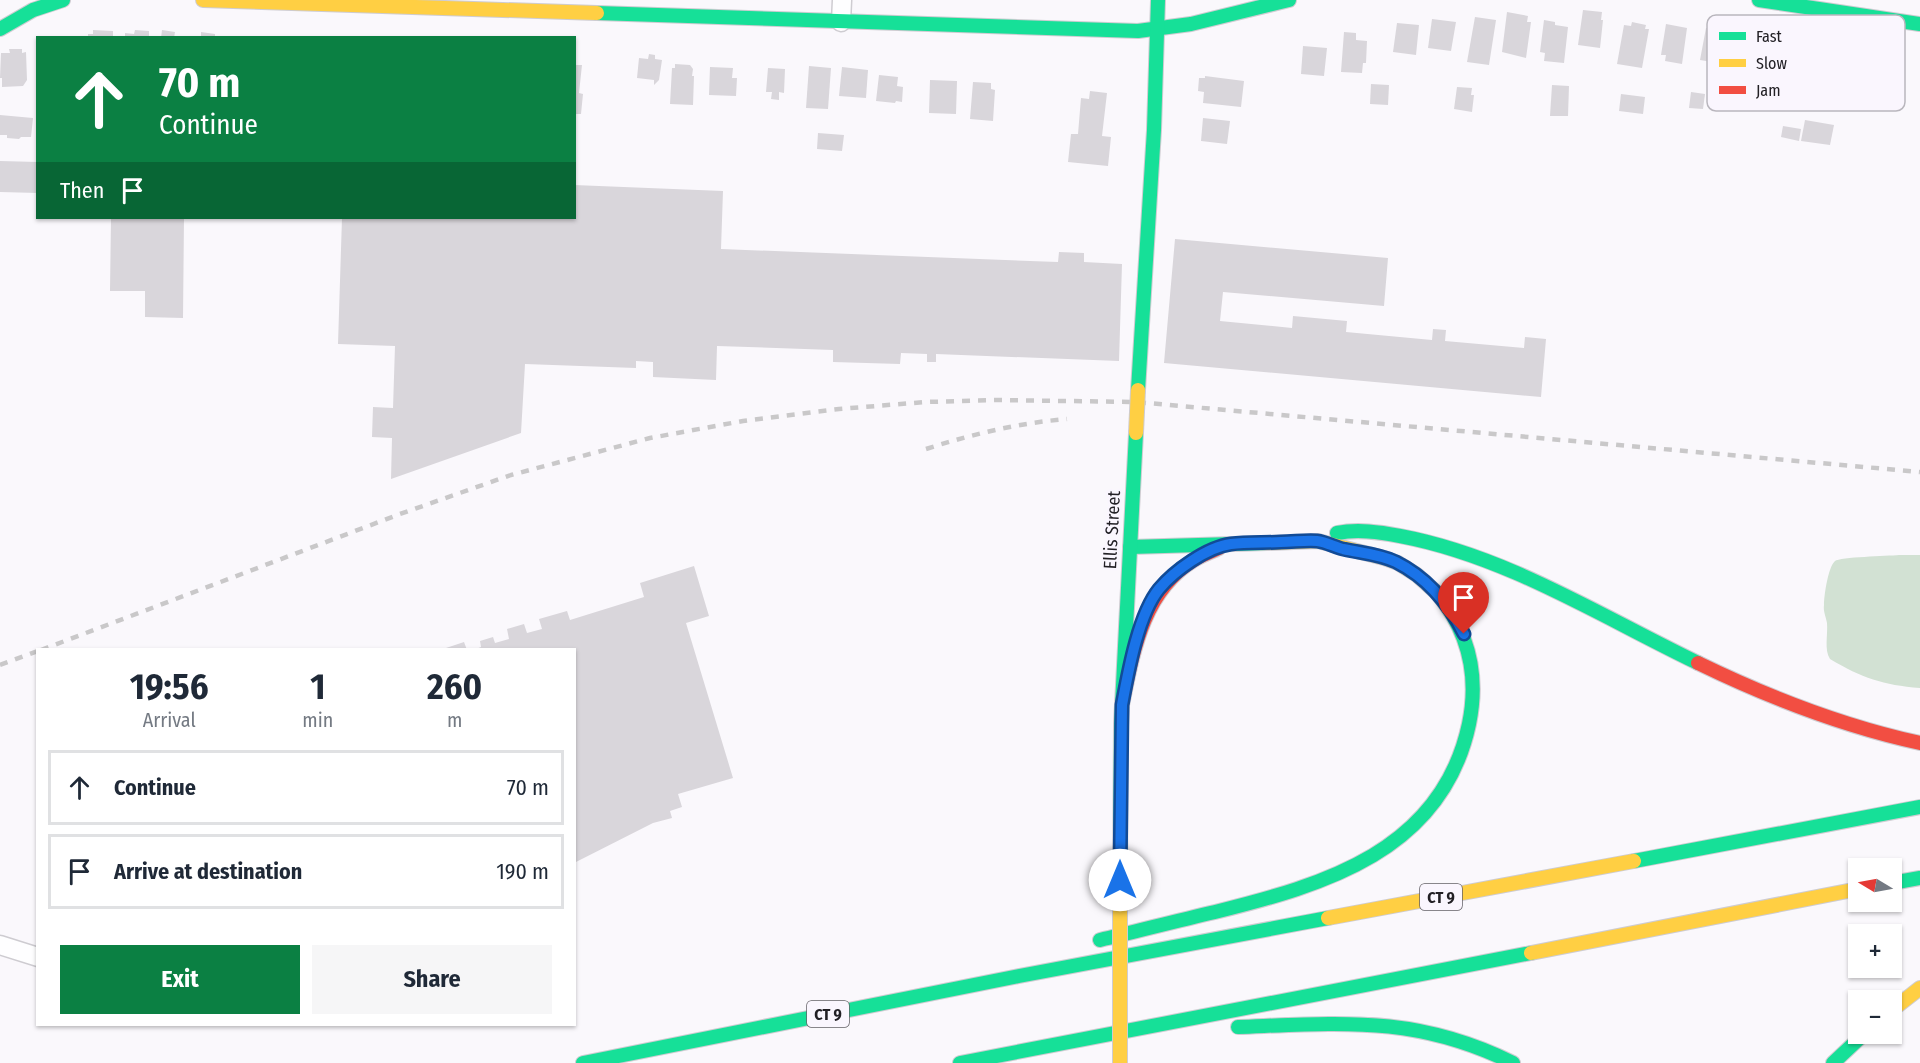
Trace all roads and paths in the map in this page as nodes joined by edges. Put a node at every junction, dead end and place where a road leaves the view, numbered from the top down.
1 (63, 0) edge
2 (203, 0) edge
3 (842, 0) edge
4 (1158, 0) edge
5 (1289, 0) edge
6 (1760, 0) edge
7 (550, 6) edge
8 (1860, 15) edge
9 (841, 22) junction
10 (1905, 22) edge
11 (1920, 24) edge
12 (0, 29) edge
13 (1157, 30) junction
14 (1319, 541) junction
15 (1229, 544) junction
16 (1130, 548) junction
17 (1122, 705) junction
18 (1920, 743) edge
19 (1920, 807) edge
20 (1920, 878) edge
21 (1902, 881) edge
22 (1848, 891) edge
23 (0, 945) edge
24 (1081, 945) dead end
25 (36, 956) edge
26 (1009, 964) dead end
27 (963, 987) junction
28 (1920, 988) edge
29 (1902, 1002) edge
30 (1168, 1024) junction
31 (1853, 1044) edge
32 (583, 1063) edge
33 (960, 1063) edge
34 (1120, 1063) edge
35 (1513, 1063) edge
36 (1833, 1063) edge

1 - 12 main road
2 - 7 main road
3 - 9 street
4 - 13 main road, Ellis Street
5 - 13 main road
6 - 8 main road
7 - 9 main road
9 - 13 main road
10 - 11 main road
13 - 16 main road, Ellis Street, bridge
14 - 15 main road
14 - 18 main road
14 - 24 main road
15 - 16 main road
15 - 17 main road
16 - 17 main road, Ellis Street
17 - 34 main road, Ellis Street, bridge
19 - 27 main road, CT 9
20 - 21 main road
22 - 30 main road
23 - 25 street
26 - 27 main road
27 - 32 main road, CT 9
28 - 29 main road
30 - 33 main road
30 - 35 main road
31 - 36 main road

